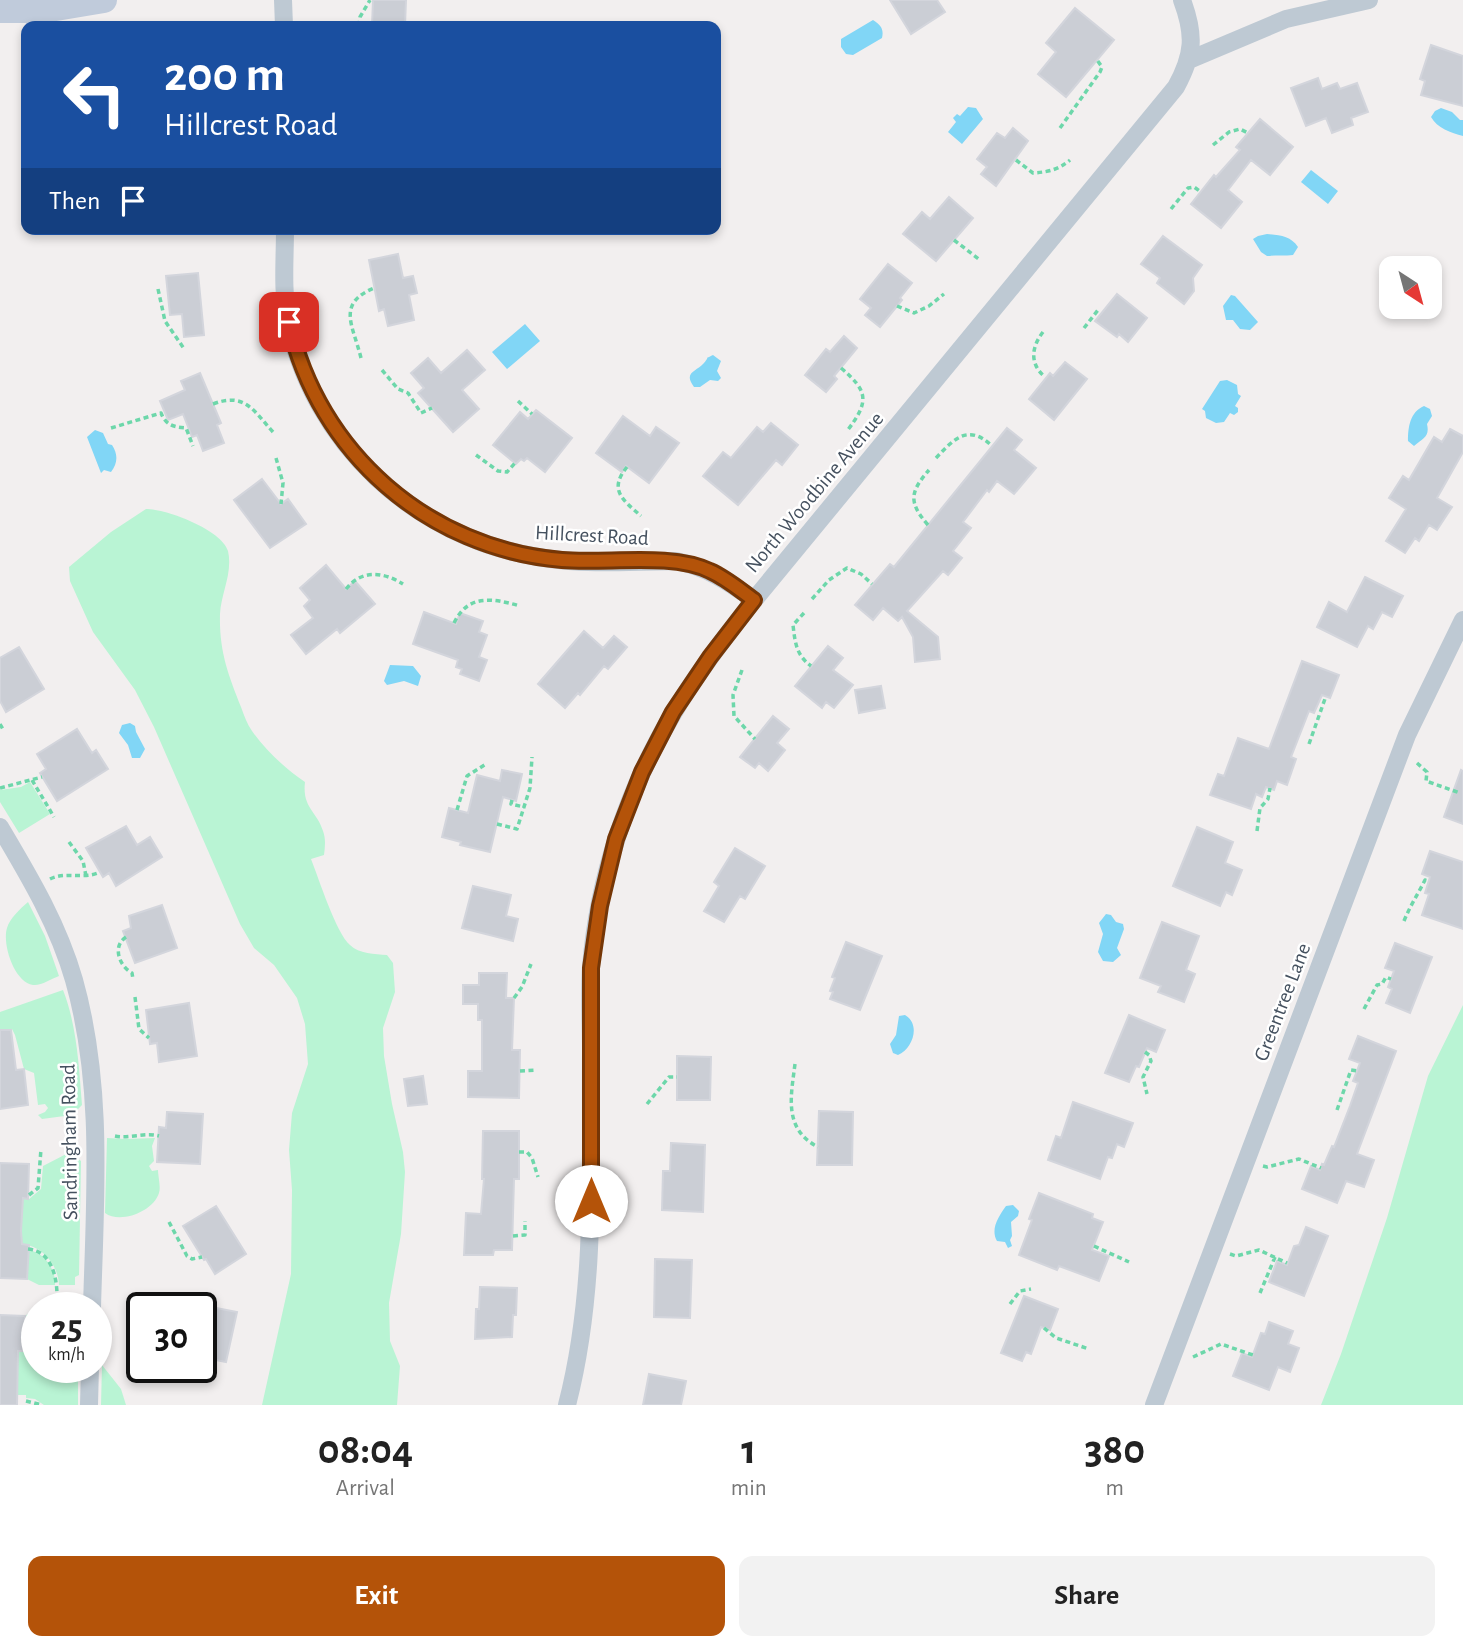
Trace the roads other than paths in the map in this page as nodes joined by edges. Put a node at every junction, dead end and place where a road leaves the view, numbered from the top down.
1 (104, 0) edge
2 (282, 0) edge
3 (1182, 0) edge
4 (1369, 0) edge
5 (0, 10) edge
6 (284, 21) edge
7 (1189, 60) junction
8 (285, 235) edge
9 (754, 600) junction
10 (1463, 620) edge
11 (0, 827) edge
12 (92, 1292) edge
13 (90, 1383) edge
14 (89, 1405) edge
15 (567, 1405) edge
16 (1154, 1405) edge

1 - 5 main road
2 - 6 street
3 - 7 street, North Woodbine Avenue
4 - 7 street
7 - 9 street, North Woodbine Avenue
8 - 9 street, Hillcrest Road
9 - 15 street, North Woodbine Avenue
10 - 16 street, Greentree Lane
11 - 12 street, Sandringham Road
13 - 14 street

